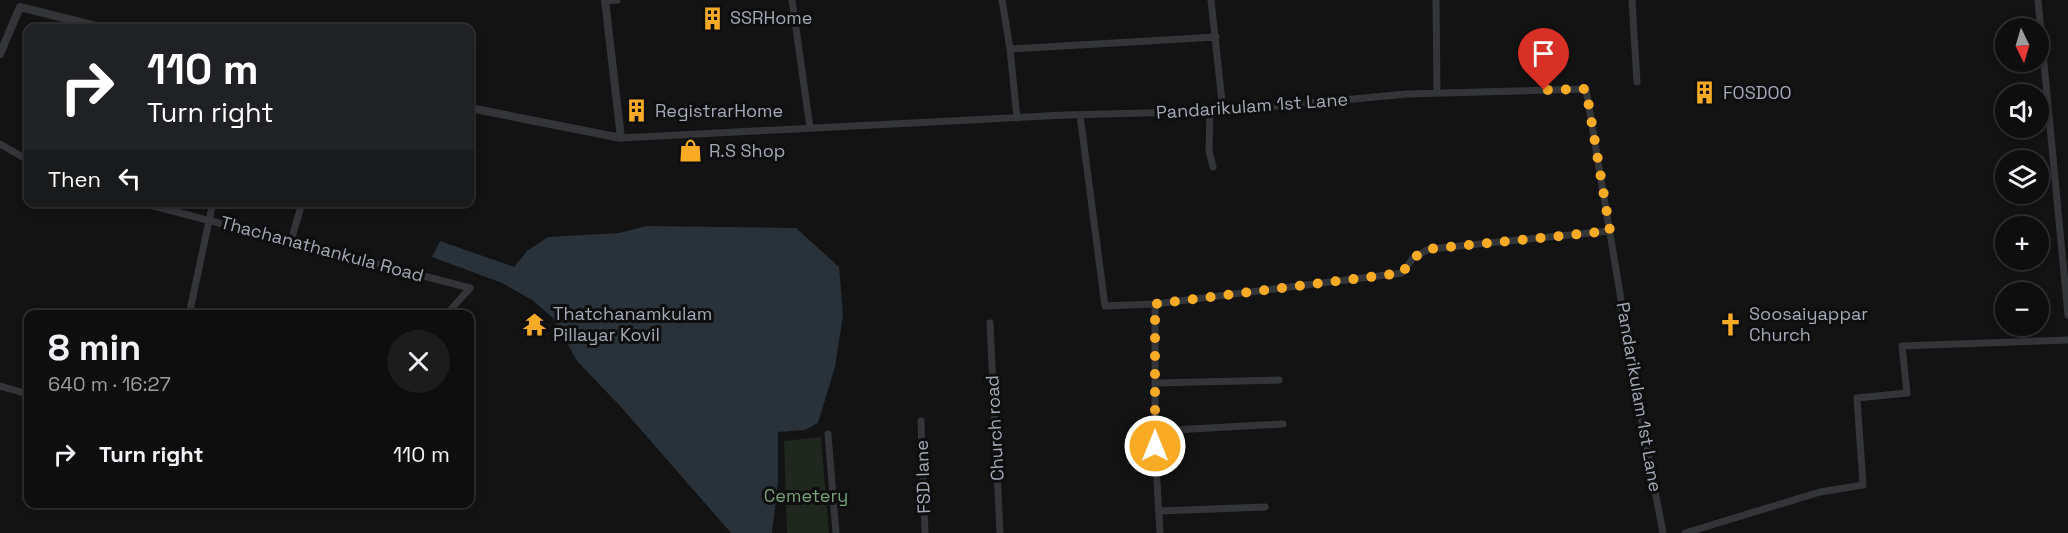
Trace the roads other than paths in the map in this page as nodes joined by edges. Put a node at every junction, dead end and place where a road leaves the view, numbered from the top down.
1 (617, 0) edge
2 (792, 0) edge
3 (1002, 0) edge
4 (1210, 0) edge
5 (1436, 0) edge
6 (1632, 0) edge
7 (2038, 0) edge
8 (605, 1) edge
9 (21, 4) edge
10 (90, 24) edge
11 (1216, 37) junction
12 (1010, 49) junction
13 (0, 54) edge
14 (1637, 82) dead end
15 (1437, 92) junction
16 (474, 109) edge
17 (1223, 111) junction
18 (1210, 112) junction
19 (1080, 115) junction
20 (1017, 118) junction
21 (810, 128) junction
22 (621, 138) junction
23 (0, 144) edge
24 (24, 158) edge
25 (1213, 167) dead end
26 (158, 207) edge
27 (212, 207) edge
28 (301, 207) edge
29 (210, 220) junction
30 (1610, 231) junction
31 (291, 241) junction
32 (1155, 304) junction
33 (190, 310) edge
34 (450, 310) edge
35 (2068, 315) edge
36 (990, 323) dead end
37 (2068, 340) edge
38 (1279, 380) dead end
39 (1155, 383) junction
40 (0, 386) edge
41 (24, 393) edge
42 (921, 421) dead end
43 (1283, 424) dead end
44 (1155, 431) junction
45 (828, 434) dead end
46 (1265, 507) dead end
47 (1159, 511) junction
48 (836, 533) edge
49 (925, 533) edge
50 (1000, 533) edge
51 (1160, 533) edge
52 (1663, 533) edge
53 (1685, 533) edge

1 - 8 street
2 - 21 street
3 - 12 street
4 - 11 street
5 - 15 street
6 - 14 street
7 - 35 street
8 - 22 street
9 - 10 street
9 - 13 street
11 - 12 street
11 - 17 street
12 - 20 street
15 - 17 street, Pandarikulam 1st Lane
15 - 30 street, Pandarikulam 1st Lane
16 - 22 street, Pandarikulam 1st Lane
17 - 18 street, Pandarikulam 1st Lane
18 - 19 street, Pandarikulam 1st Lane
18 - 25 street
19 - 20 street, Pandarikulam 1st Lane
19 - 32 street
20 - 21 street, Pandarikulam 1st Lane
21 - 22 street, Pandarikulam 1st Lane
23 - 24 street
26 - 29 street, Thachanathankula Road
27 - 29 street
28 - 31 street
29 - 31 street, Thachanathankula Road
29 - 33 street
30 - 32 street
30 - 52 street, Pandarikulam 1st Lane
31 - 34 street, Thachanathankula Road
32 - 39 street
36 - 50 street, Church road
37 - 53 street
38 - 39 street
39 - 44 street
40 - 41 street
42 - 49 street, FSD lane
43 - 44 street
44 - 47 street
45 - 48 street
46 - 47 street
47 - 51 street

